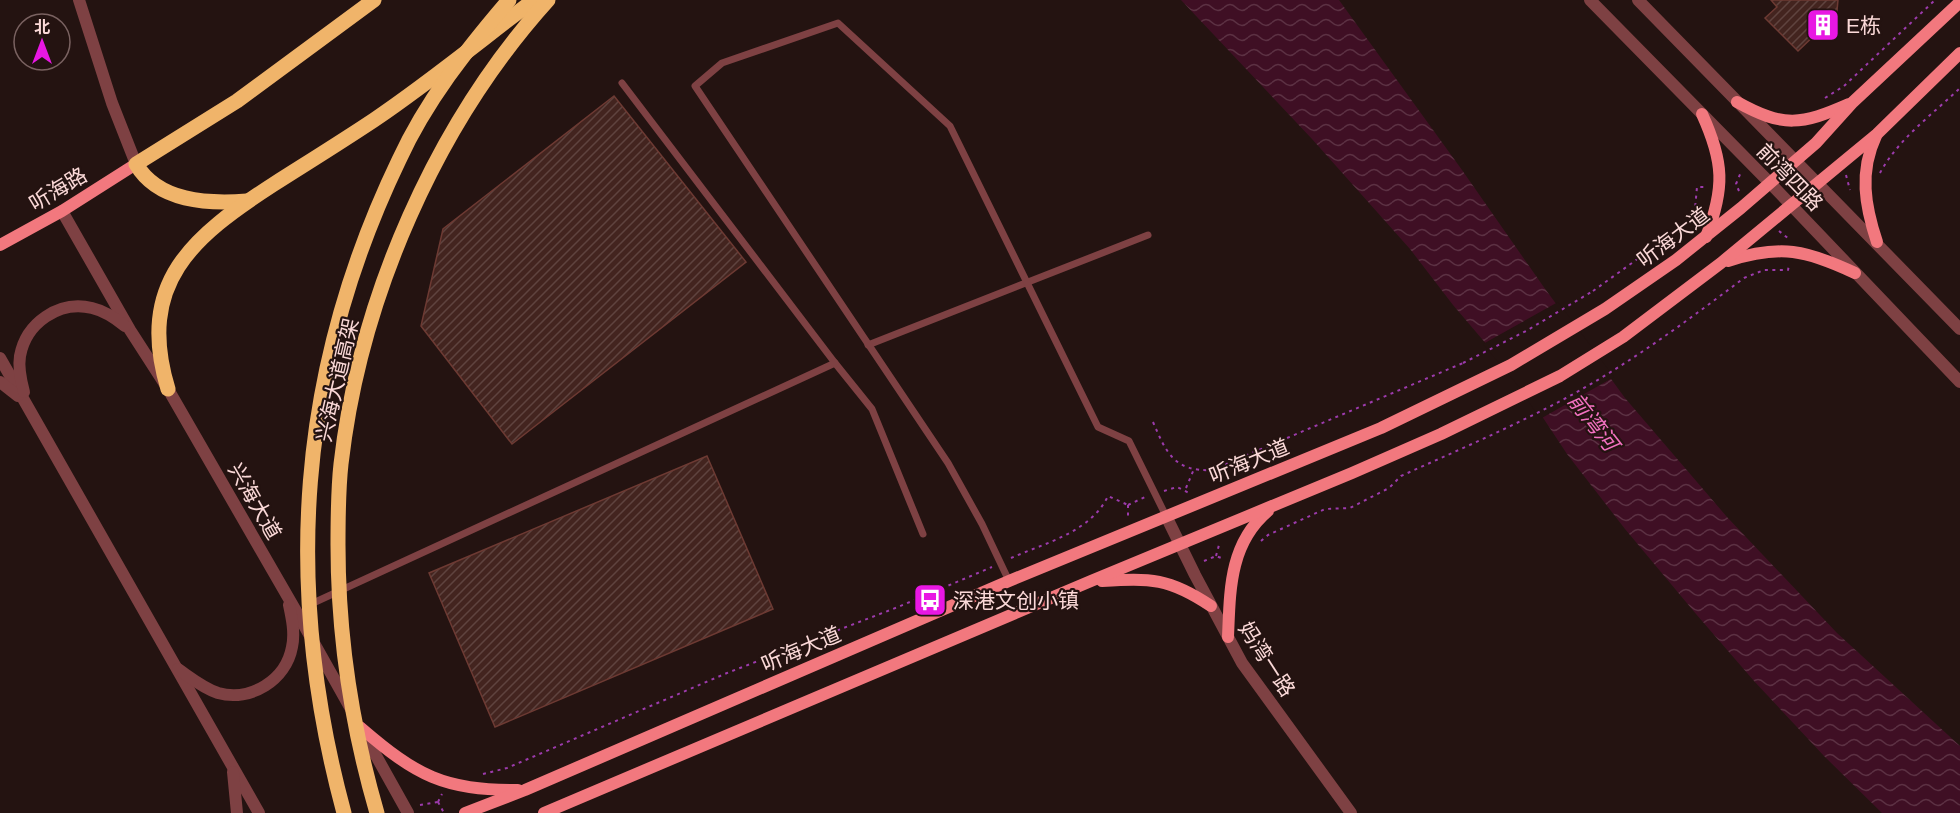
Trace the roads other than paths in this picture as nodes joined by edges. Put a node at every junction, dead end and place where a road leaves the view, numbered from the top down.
1 (79, 0) edge
2 (374, 0) edge
3 (509, 0) edge
4 (534, 0) edge
5 (548, 0) edge
6 (1590, 0) edge
7 (1638, 0) edge
8 (1960, 2) edge
9 (1960, 53) edge
10 (622, 83) dead end
11 (1737, 102) junction
12 (1853, 102) junction
13 (1702, 114) junction
14 (1877, 134) junction
15 (1796, 162) junction
16 (136, 164) junction
17 (1771, 184) junction
18 (1818, 184) junction
19 (247, 201) junction
20 (1791, 207) junction
21 (62, 211) junction
22 (1148, 235) dead end
23 (1705, 238) junction
24 (1876, 242) junction
25 (0, 245) edge
26 (1721, 263) junction
27 (1855, 273) junction
28 (1027, 283) junction
29 (1960, 329) edge
30 (130, 330) junction
31 (868, 345) junction
32 (0, 358) edge
33 (835, 363) junction
34 (0, 382) edge
35 (1960, 382) edge
36 (168, 389) junction
37 (27, 405) junction
38 (1275, 505) junction
39 (1166, 516) junction
40 (922, 534) dead end
41 (1180, 545) junction
42 (1009, 581) junction
43 (1091, 581) junction
44 (286, 595) junction
45 (1211, 606) junction
46 (296, 611) junction
47 (1228, 637) junction
48 (175, 666) junction
49 (361, 728) junction
50 (232, 765) junction
51 (525, 790) junction
52 (237, 813) edge
53 (258, 813) edge
54 (344, 813) edge
55 (377, 813) edge
56 (408, 813) edge
57 (465, 813) edge
58 (544, 813) edge
59 (1352, 813) edge

1 - 16 street
2 - 16 main road
3 - 54 main road, 兴海大道高架, bridge
4 - 19 main road
5 - 55 main road, 兴海大道高架, bridge
6 - 13 street, 前湾四路
7 - 11 street, 前湾四路
8 - 12 main road, 听海大道
9 - 14 main road
10 - 33 lane
11 - 12 main road
11 - 15 street, 前湾四路
12 - 15 main road, 听海大道
13 - 17 street, 前湾四路
13 - 23 main road
14 - 18 main road
14 - 24 main road
15 - 17 main road, 听海大道
15 - 18 street, 前湾四路
16 - 19 main road
16 - 21 main road, 听海路
17 - 20 street, 前湾四路
17 - 23 main road, 听海大道
18 - 20 main road
18 - 24 street, 前湾四路
19 - 36 main road
20 - 26 main road
20 - 27 street, 前湾四路
21 - 25 main road, 听海路
21 - 30 street, 兴海大道
22 - 28 lane
23 - 39 main road, 听海大道
24 - 29 street, 前湾四路
26 - 27 main road
26 - 38 main road
27 - 35 street, 前湾四路
28 - 31 lane
28 - 31 lane
28 - 39 lane
30 - 36 street, 兴海大道
30 - 37 street
31 - 42 lane
32 - 37 street
33 - 40 lane
33 - 46 lane
34 - 37 street
36 - 44 street, 兴海大道
37 - 48 street
38 - 41 main road
38 - 47 main road
39 - 41 street, 妈湾一路
39 - 42 main road, 听海大道
41 - 43 main road
41 - 45 street, 妈湾一路
42 - 51 main road, 听海大道
43 - 45 main road
43 - 58 main road
44 - 46 street, 兴海大道
44 - 48 street
45 - 47 street, 妈湾一路
46 - 49 street, 兴海大道
47 - 59 street, 妈湾一路
48 - 50 street
49 - 51 main road
49 - 56 street, 兴海大道
50 - 52 street
50 - 53 street
51 - 57 main road, 听海大道

